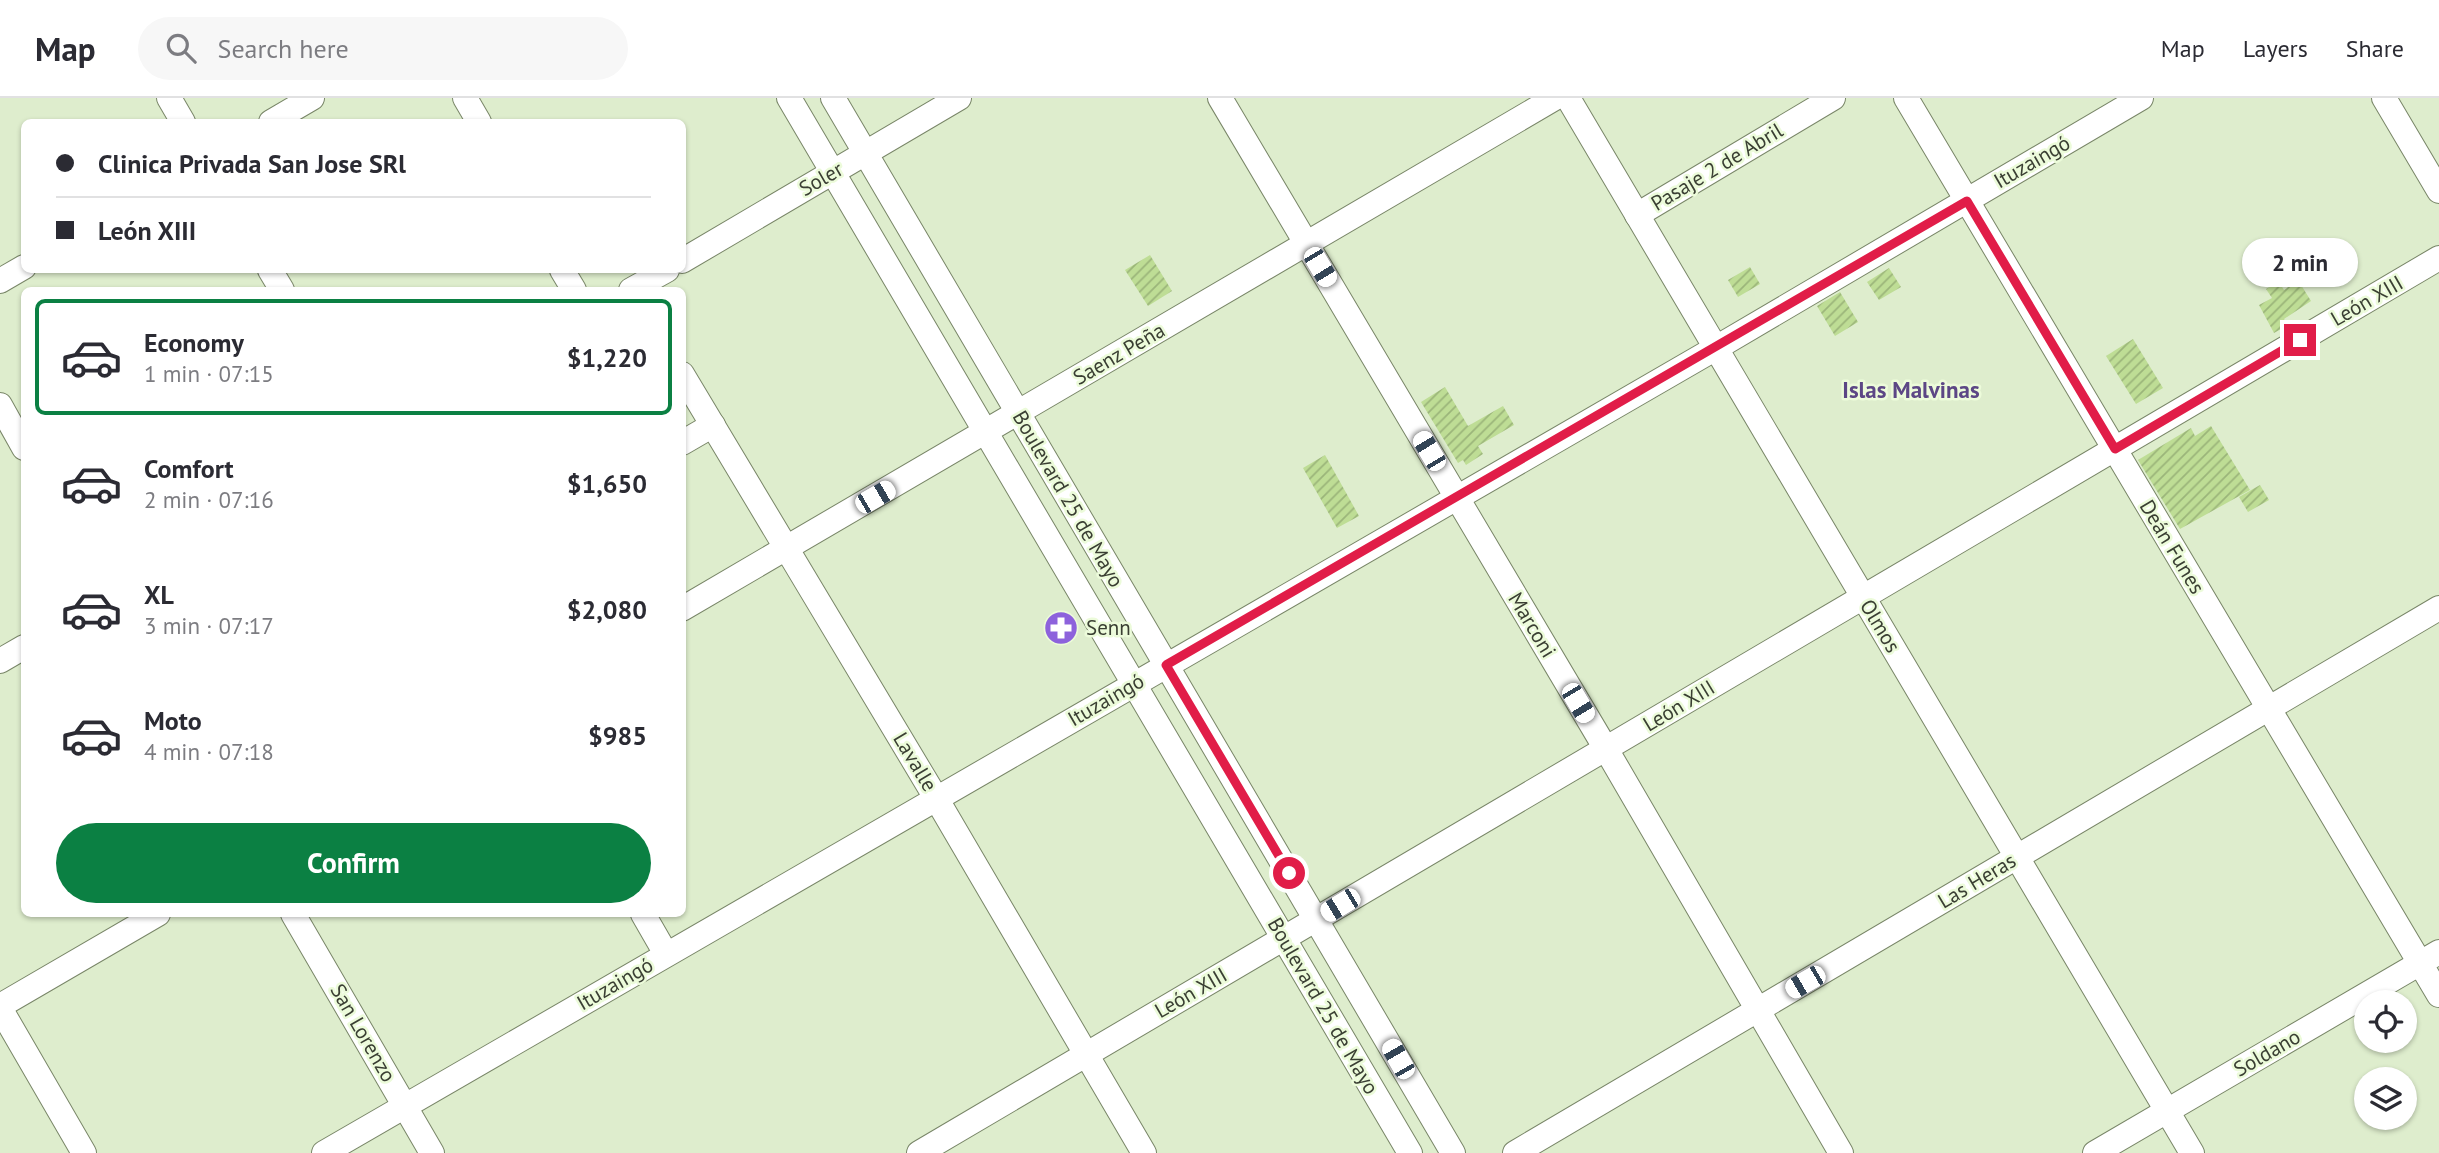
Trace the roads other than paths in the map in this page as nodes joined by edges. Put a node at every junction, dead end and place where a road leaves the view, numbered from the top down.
1 (169, 98) edge
2 (312, 98) edge
3 (465, 98) edge
4 (789, 98) edge
5 (833, 98) edge
6 (959, 98) edge
7 (1220, 98) edge
8 (1555, 98) edge
9 (1568, 98) edge
10 (1833, 98) edge
11 (1906, 98) edge
12 (2141, 98) edge
13 (2384, 98) edge
14 (181, 119) edge
15 (276, 119) edge
16 (477, 119) edge
17 (865, 153) junction
18 (833, 172) junction
19 (2439, 191) edge
20 (1967, 201) junction
21 (1637, 215) junction
22 (1307, 244) junction
23 (2439, 258) edge
24 (686, 259) edge
25 (21, 269) edge
26 (662, 273) edge
27 (0, 282) edge
28 (637, 287) edge
29 (1716, 348) junction
30 (686, 381) edge
31 (0, 405) edge
32 (1018, 413) junction
33 (713, 425) junction
34 (985, 432) junction
35 (686, 441) edge
36 (21, 443) edge
37 (2115, 449) junction
38 (1457, 497) junction
39 (786, 549) junction
40 (1863, 597) junction
41 (686, 607) edge
42 (2439, 608) edge
43 (21, 649) edge
44 (0, 662) edge
45 (1166, 665) junction
46 (1134, 684) junction
47 (2269, 709) junction
48 (1606, 749) junction
49 (936, 798) junction
50 (2017, 857) junction
51 (153, 917) edge
52 (295, 917) edge
53 (645, 917) edge
54 (1316, 919) junction
55 (1283, 939) junction
56 (666, 954) junction
57 (2429, 958) edge
58 (2439, 996) edge
59 (0, 1007) edge
60 (1758, 1010) junction
61 (1086, 1055) junction
62 (404, 1105) junction
63 (2167, 1111) junction
64 (928, 1151) edge
65 (84, 1153) edge
66 (324, 1153) edge
67 (432, 1153) edge
68 (1144, 1153) edge
69 (1409, 1153) edge
70 (1453, 1153) edge
71 (1515, 1153) edge
72 (1841, 1153) edge
73 (2095, 1153) edge
74 (2192, 1153) edge

1 - 14 street
2 - 15 street
3 - 16 street
4 - 18 street, Boulevard 25 de Mayo
5 - 17 street, Boulevard 25 de Mayo
6 - 17 street, Soler
7 - 22 street, Marconi
8 - 22 street, Saenz Peña
9 - 21 street, Olmos
10 - 21 street, Pasaje 2 de Abril
11 - 20 street, Deán Funes
12 - 20 street, Ituzaingó
13 - 19 street
17 - 18 street, Soler
17 - 32 street, Boulevard 25 de Mayo
18 - 24 street, Soler
18 - 34 street, Boulevard 25 de Mayo
20 - 29 street, Ituzaingó
20 - 37 street, Deán Funes
21 - 29 street, Olmos
22 - 32 street, Saenz Peña
22 - 38 street, Marconi
23 - 37 street, León XIII
25 - 27 street
26 - 28 street
29 - 38 street, Ituzaingó
29 - 40 street, Olmos
30 - 33 street, Lavalle
31 - 36 street
32 - 34 street, Saenz Peña
32 - 45 street, Boulevard 25 de Mayo
33 - 35 street
33 - 39 street, Lavalle
34 - 39 street, Saenz Peña
34 - 46 street, Boulevard 25 de Mayo
37 - 40 street, León XIII
37 - 47 street, Deán Funes
38 - 45 street, Ituzaingó
38 - 48 street, Marconi
39 - 41 street, Saenz Peña
39 - 49 street, Lavalle
40 - 48 street, León XIII
40 - 50 street, Olmos
42 - 47 street, Las Heras
43 - 44 street
45 - 46 street, Ituzaingó
45 - 54 street, Boulevard 25 de Mayo
46 - 49 street, Ituzaingó
46 - 55 street, Boulevard 25 de Mayo
47 - 50 street, Las Heras
47 - 57 street, Deán Funes
48 - 54 street, León XIII
48 - 60 street, Marconi
49 - 56 street, Ituzaingó
49 - 61 street, Lavalle
50 - 60 street, Las Heras
50 - 63 street, Olmos
51 - 59 street
52 - 62 street, San Lorenzo
53 - 56 street
54 - 55 street, León XIII
54 - 70 street, Boulevard 25 de Mayo
55 - 61 street, León XIII
55 - 69 street, Boulevard 25 de Mayo
56 - 62 street, Ituzaingó
57 - 58 street, Deán Funes
57 - 63 street, Soldano
59 - 65 street
60 - 71 street, Las Heras
60 - 72 street, Marconi
61 - 64 street, León XIII
61 - 68 street, Lavalle
62 - 66 street, Ituzaingó
62 - 67 street, San Lorenzo
63 - 73 street, Soldano
63 - 74 street, Olmos

